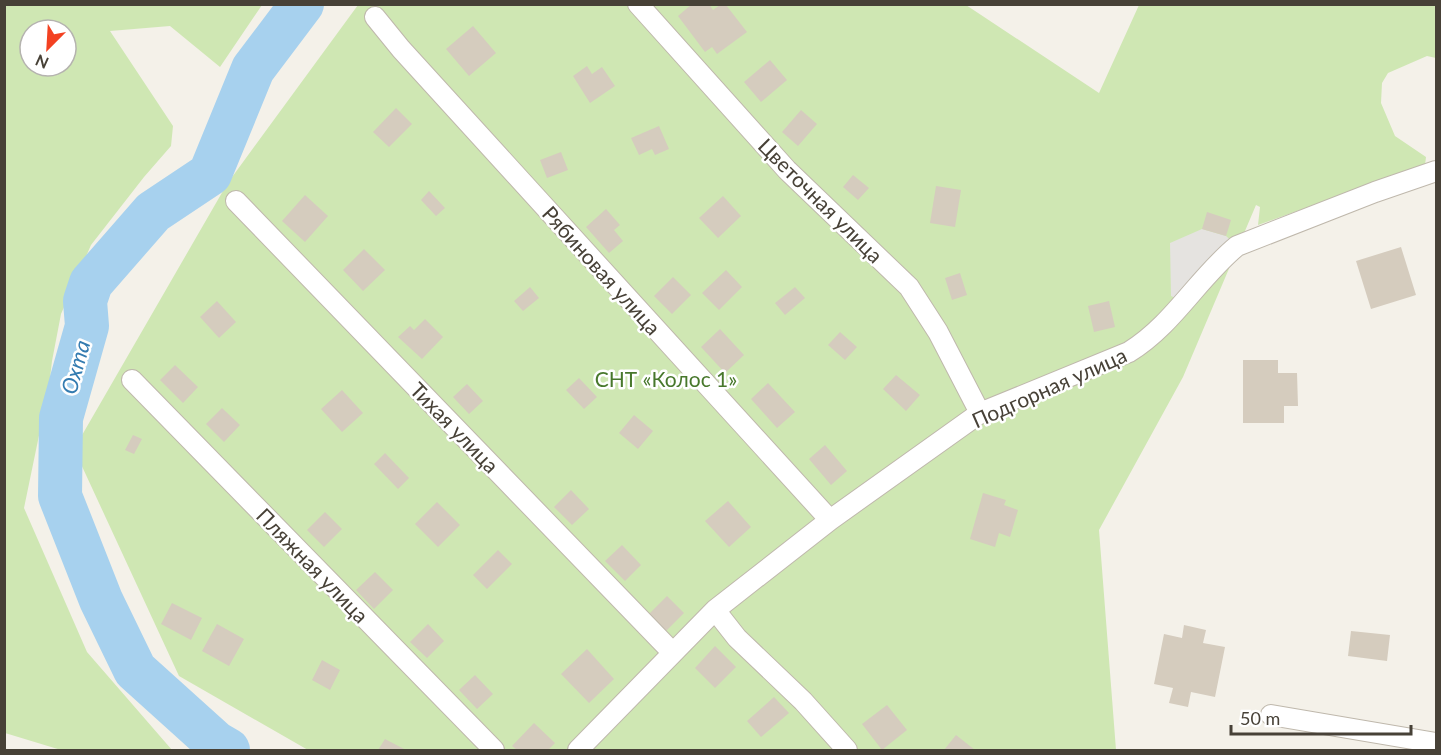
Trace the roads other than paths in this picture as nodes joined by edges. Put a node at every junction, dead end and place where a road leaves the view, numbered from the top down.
1 (638, 4) edge
2 (375, 17) dead end
3 (1437, 171) edge
4 (236, 201) dead end
5 (132, 380) dead end
6 (980, 413) junction
7 (831, 520) junction
8 (715, 610) junction
9 (673, 653) junction
10 (1271, 715) dead end
11 (1437, 743) edge
12 (494, 750) edge
13 (578, 750) edge
14 (847, 750) edge

1 - 6 street, Цветочная улица
2 - 7 street, Рябиновая улица
3 - 6 street, Подгорная улица
4 - 9 street, Тихая улица
5 - 12 street, Пляжная улица
6 - 7 street, Подгорная улица
7 - 8 street, Подгорная улица
8 - 9 street, Подгорная улица
8 - 14 street
9 - 13 street, Подгорная улица
10 - 11 street

